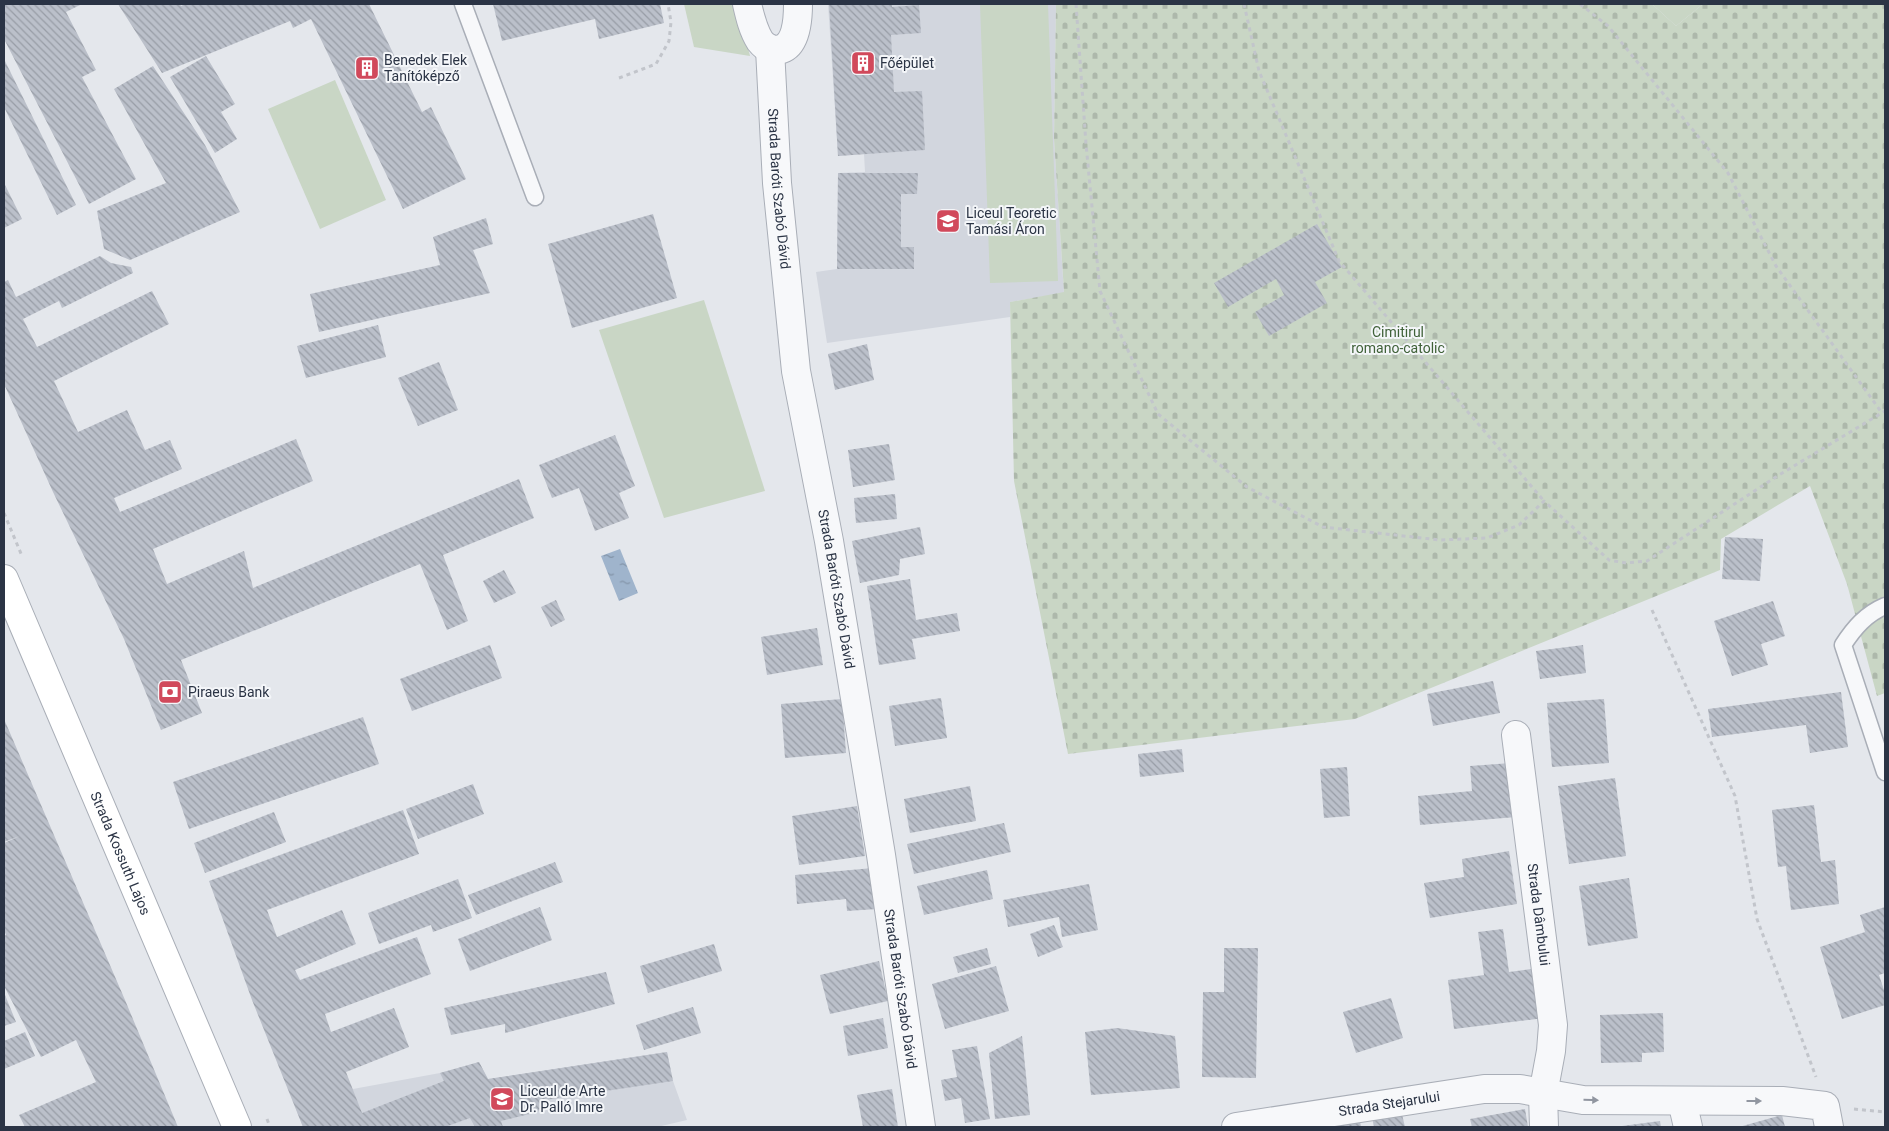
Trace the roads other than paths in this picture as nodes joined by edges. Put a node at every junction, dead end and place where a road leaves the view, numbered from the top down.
1 (463, 4) edge
2 (747, 4) edge
3 (798, 4) edge
4 (770, 49) junction
5 (535, 197) dead end
6 (4, 579) edge
7 (1885, 606) edge
8 (1516, 735) dead end
9 (1885, 772) edge
10 (1543, 1094) junction
11 (1682, 1101) junction
12 (1827, 1116) edge
13 (237, 1127) edge
14 (921, 1127) edge
15 (1236, 1127) edge
16 (1544, 1127) edge
17 (1688, 1127) edge

1 - 5 lane
2 - 4 street
3 - 4 street
4 - 14 street, Strada Baróti Szabó Dávid
6 - 13 main road, Strada Kossuth Lajos
7 - 9 lane
8 - 10 street, Strada Dâmbului
10 -> 11 street
10 - 15 street, Strada Stejarului
10 - 16 street, Strada Dâmbului
11 -> 12 street
11 - 17 street

